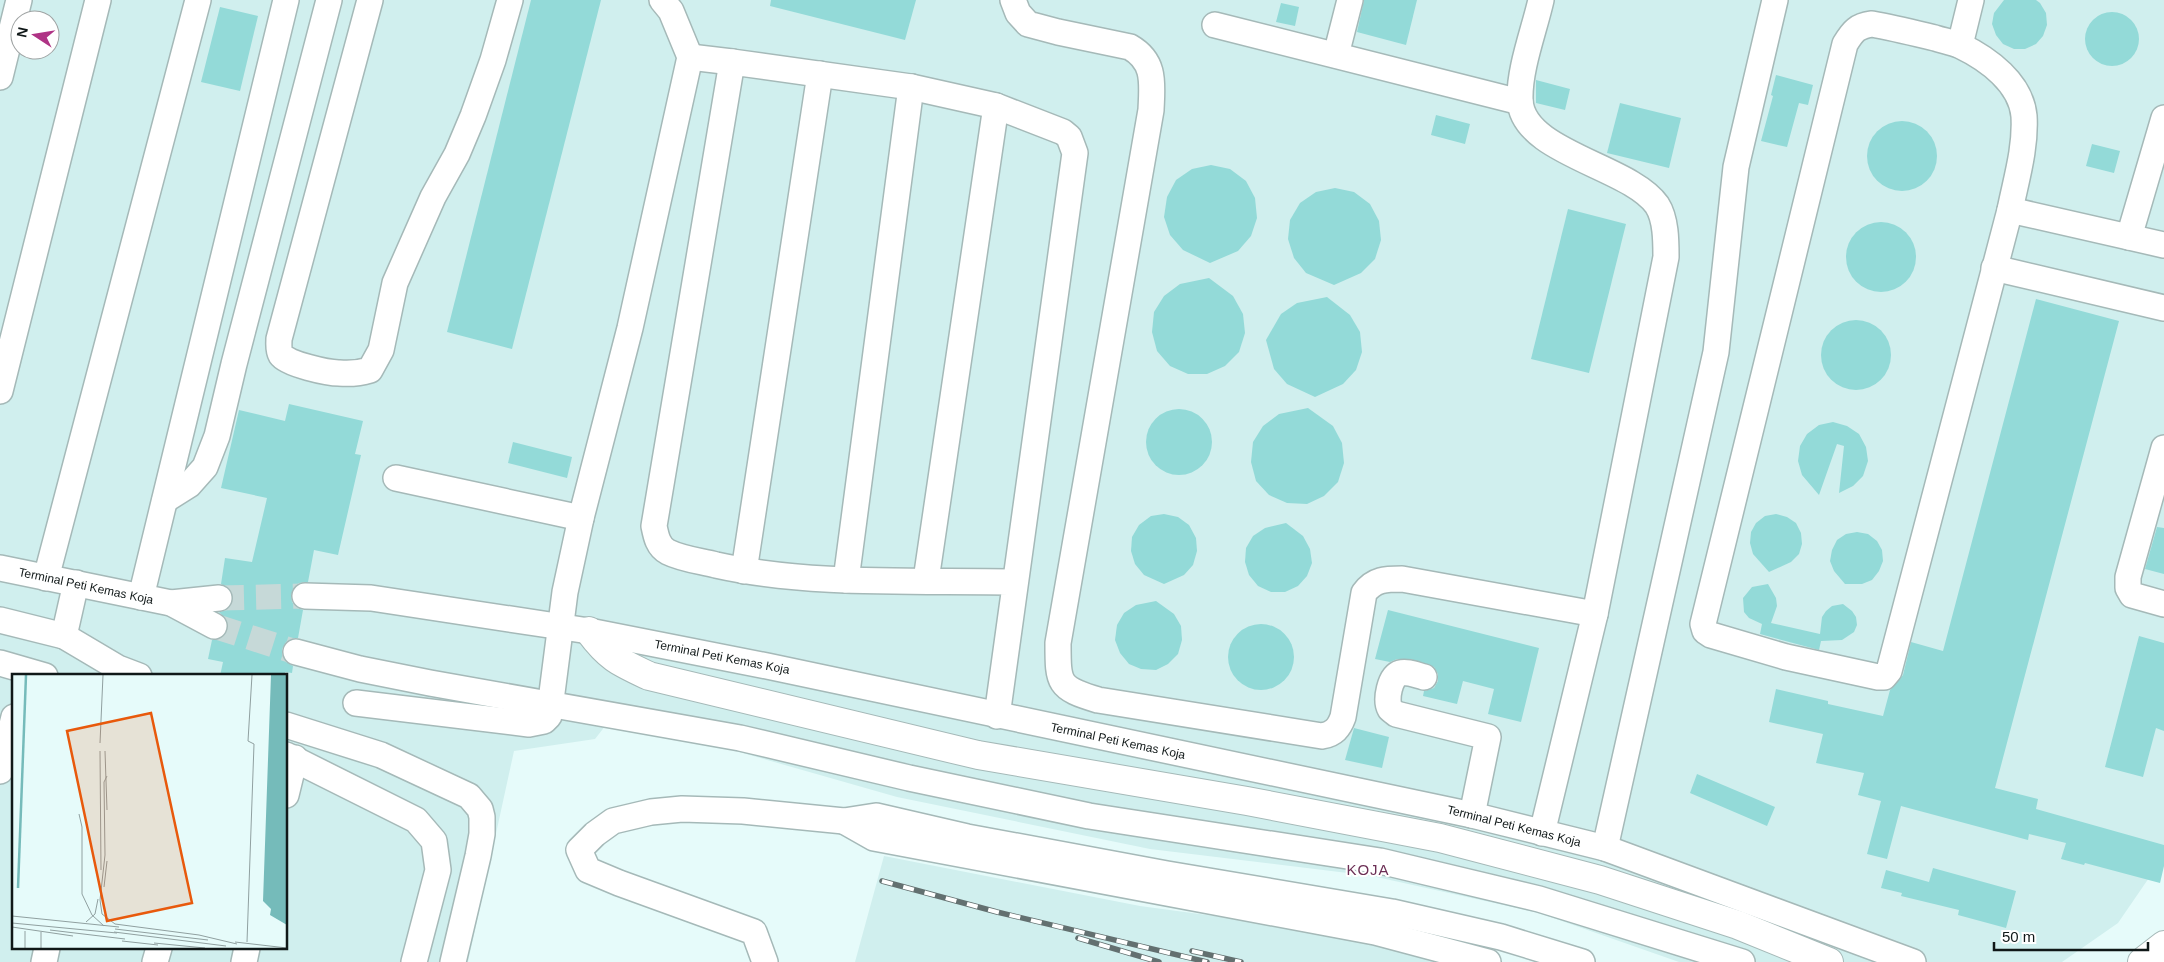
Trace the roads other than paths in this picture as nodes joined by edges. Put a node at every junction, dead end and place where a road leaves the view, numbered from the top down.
1 (19, 0) edge
2 (98, 0) edge
3 (198, 0) edge
4 (286, 0) edge
5 (329, 0) edge
6 (370, 0) edge
7 (510, 0) edge
8 (662, 0) edge
9 (1013, 0) edge
10 (1350, 0) edge
11 (1541, 0) edge
12 (1775, 0) edge
13 (1971, 0) edge
14 (1215, 25) dead end
15 (1960, 45) junction
16 (1336, 55) junction
17 (690, 57) junction
18 (732, 62) junction
19 (820, 74) junction
20 (0, 77) edge
21 (911, 87) junction
22 (1520, 102) junction
23 (996, 106) junction
24 (2164, 118) edge
25 (2010, 210) junction
26 (2129, 237) junction
27 (2164, 244) edge
28 (1994, 268) junction
29 (2164, 308) edge
30 (199, 356) junction
31 (234, 364) junction
32 (0, 390) edge
33 (2164, 448) edge
34 (396, 478) dead end
35 (165, 500) junction
36 (581, 518) junction
37 (0, 568) edge
38 (744, 571) junction
39 (46, 578) junction
40 (846, 580) junction
41 (926, 580) junction
42 (1015, 582) junction
43 (76, 583) junction
44 (305, 596) tunnel mouth
45 (141, 597) junction
46 (219, 598) tunnel mouth
47 (171, 603) junction
48 (2164, 604) edge
49 (1594, 614) junction
50 (0, 620) edge
51 (214, 626) tunnel mouth
52 (560, 626) junction
53 (589, 631) junction
54 (64, 636) junction
55 (296, 652) tunnel mouth
56 (0, 663) edge
57 (31, 674) edge
58 (134, 674) edge
59 (1424, 677) dead end
60 (356, 703) dead end
61 (549, 704) junction
62 (998, 716) junction
63 (12, 725) edge
64 (288, 726) edge
65 (291, 757) edge
66 (0, 771) edge
67 (288, 780) edge
68 (1472, 815) junction
69 (1542, 833) junction
70 (1605, 848) junction
71 (1189, 887) junction
72 (2164, 945) edge
73 (414, 962) edge
74 (452, 962) edge
75 (764, 962) edge
76 (1488, 962) edge
77 (1582, 962) edge
78 (1742, 962) edge
79 (1829, 962) edge
80 (1913, 962) edge
81 (2142, 962) edge

1 - 20 street
2 - 32 street
3 - 39 street
4 - 30 street
5 - 31 street
6 - 7 street
8 - 17 street
9 - 49 street
10 - 16 street
11 - 22 street
12 - 70 street
13 - 15 street
14 - 16 street
15 - 25 street
15 - 28 street
16 - 22 street
17 - 18 street
17 - 36 street
18 - 19 street
18 - 38 street
19 - 21 street
19 - 38 street
21 - 23 street
21 - 40 street
22 - 49 street
23 - 41 street
23 - 42 street
24 - 26 street
25 - 26 street
25 - 28 street
26 - 27 street
28 - 29 street
30 - 31 street
30 - 35 street
31 - 35 street
33 - 48 street
34 - 36 street
35 - 45 street
36 - 52 street
37 - 39 street, Terminal Peti Kemas Koja
38 - 40 street
39 - 43 street, Terminal Peti Kemas Koja
40 - 41 street
41 - 42 street
42 - 62 street
43 - 45 street, Terminal Peti Kemas Koja
43 - 54 street
44 - 52 street, Terminal Peti Kemas Koja
45 - 47 street, Terminal Peti Kemas Koja
46 - 47 street, Terminal Peti Kemas Koja
47 - 51 street, Terminal Peti Kemas Koja
49 - 69 street
50 - 54 street
52 - 53 street, Terminal Peti Kemas Koja
52 - 61 street
53 - 62 street, Terminal Peti Kemas Koja
53 - 79 highway
54 - 58 street
55 - 61 street
56 - 57 street
59 - 68 street
60 - 61 street
61 - 78 street
62 - 68 street, Terminal Peti Kemas Koja
63 - 66 street
64 - 74 street
65 - 67 street
65 - 73 street
68 - 69 street, Terminal Peti Kemas Koja
69 - 70 street, Terminal Peti Kemas Koja
70 - 80 street, Terminal Peti Kemas Koja
71 - 75 street
71 - 76 street
71 - 77 street
72 - 81 highway

